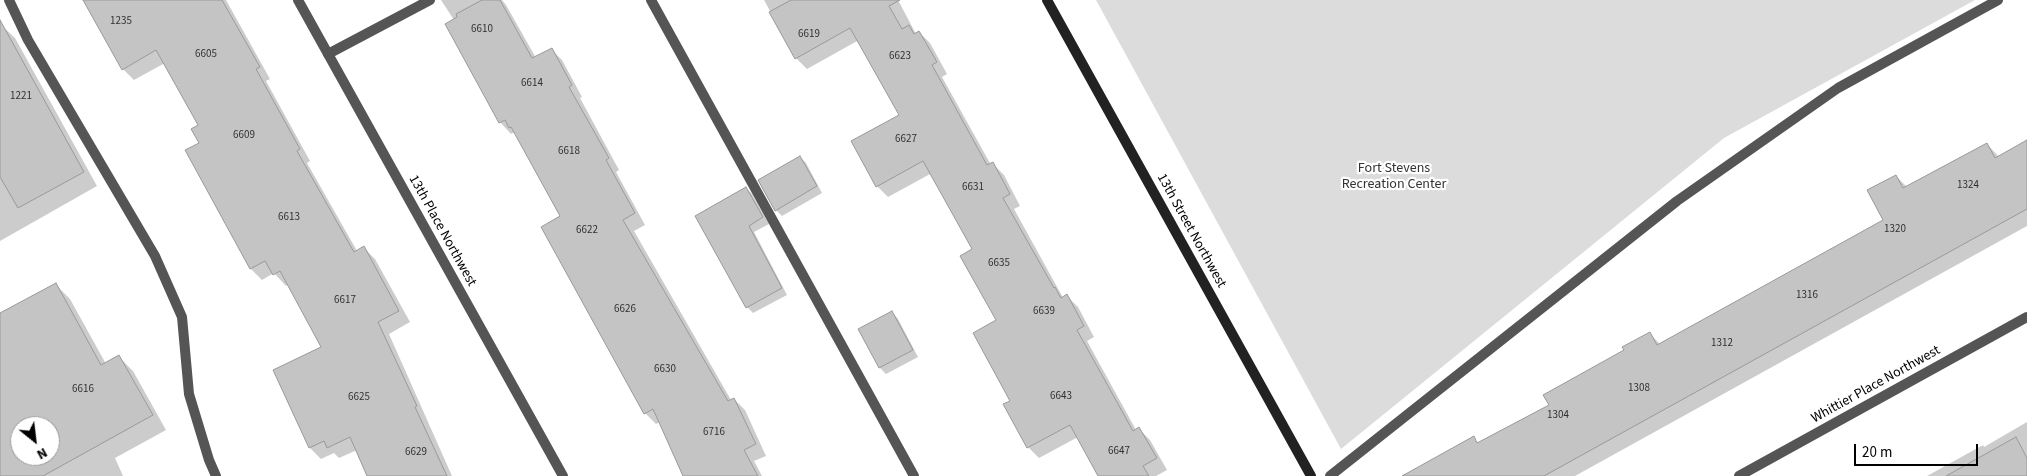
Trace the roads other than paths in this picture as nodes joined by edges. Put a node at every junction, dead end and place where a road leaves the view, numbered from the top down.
1 (9, 0) edge
2 (298, 0) edge
3 (430, 0) edge
4 (651, 0) edge
5 (1047, 0) edge
6 (1998, 0) edge
7 (328, 54) junction
8 (2027, 317) edge
9 (216, 476) edge
10 (563, 476) edge
11 (914, 476) edge
12 (1311, 476) edge
13 (1330, 476) edge
14 (1739, 476) edge

1 - 9 street
2 - 7 street, 13th Place Northwest
3 - 7 street
4 - 11 street
5 - 12 street, 13th Street Northwest
6 - 13 street
7 - 10 street, 13th Place Northwest
8 - 14 street, Whittier Place Northwest

